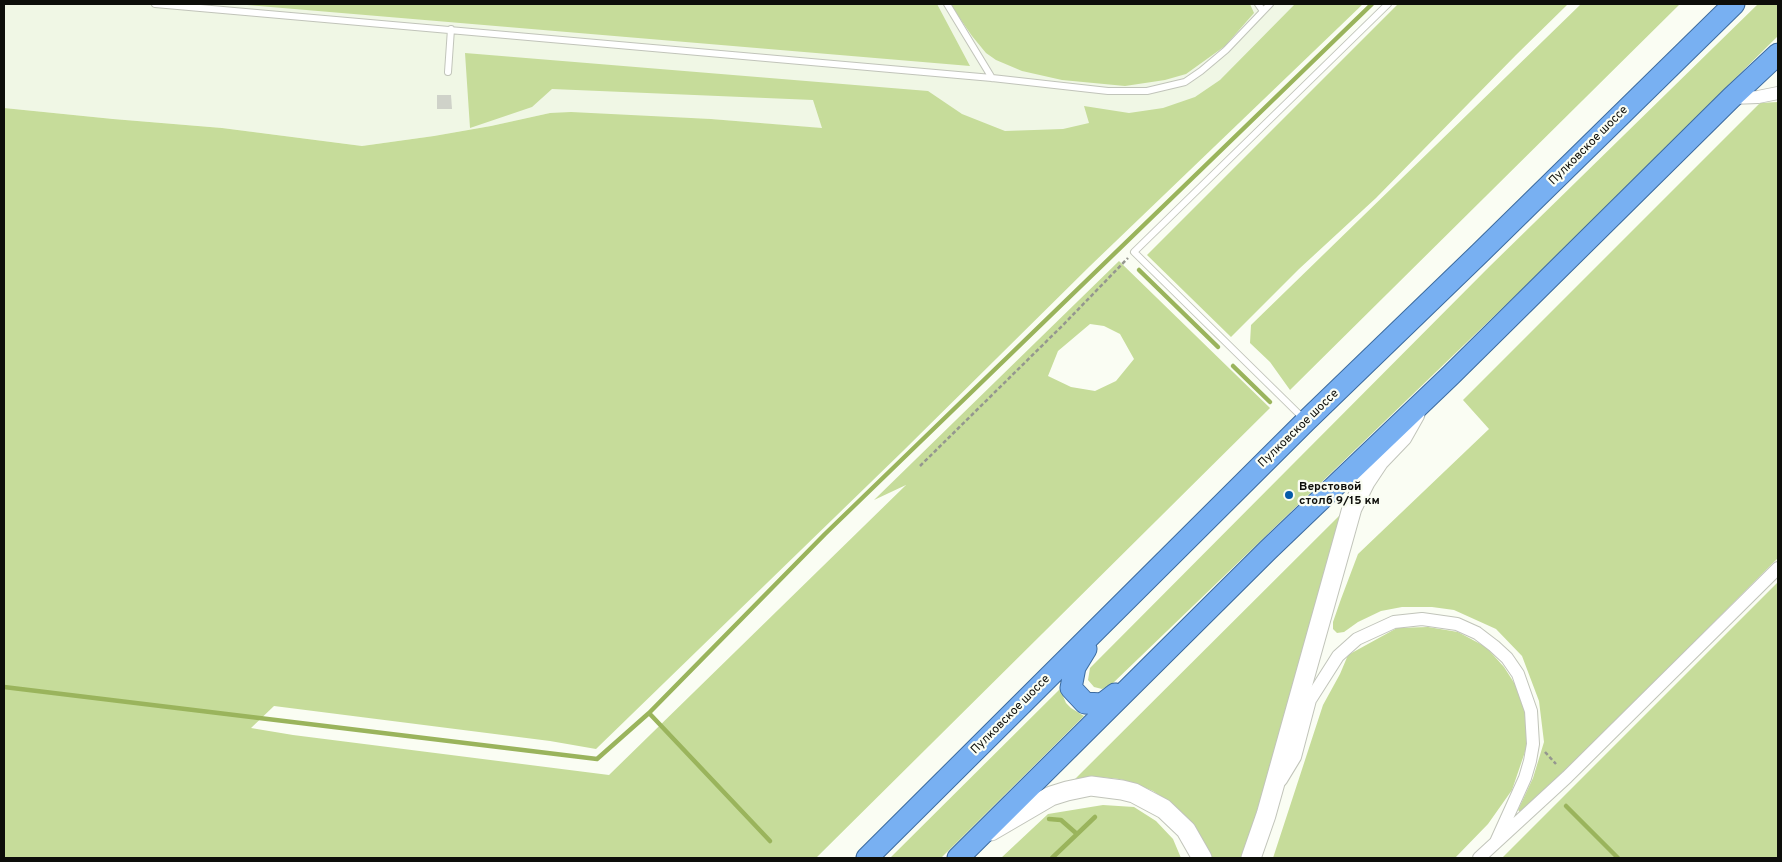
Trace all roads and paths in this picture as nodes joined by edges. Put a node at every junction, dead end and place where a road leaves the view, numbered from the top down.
1 (155, 4) edge
2 (947, 4) edge
3 (1258, 4) edge
4 (1270, 4) edge
5 (1388, 4) edge
6 (1730, 5) edge
7 (1263, 11) junction
8 (451, 29) junction
9 (1778, 54) edge
10 (448, 72) dead end
11 (992, 78) junction
12 (1778, 93) edge
13 (1731, 98) junction
14 (1134, 252) junction
15 (1421, 403) junction
16 (1306, 421) junction
17 (920, 466) dead end
18 (1778, 568) edge
19 (1102, 624) junction
20 (1140, 676) junction
21 (1543, 751) dead end
22 (1556, 764) dead end
23 (1272, 794) junction
24 (976, 840) junction
25 (1496, 842) junction
26 (867, 858) edge
27 (958, 858) edge
28 (1202, 858) edge
29 (1251, 858) edge
30 (1479, 858) edge

1 - 8 lane
2 - 11 lane
3 - 7 lane
4 - 7 lane
5 - 14 lane
6 - 16 highway, Пулковское шоссе
7 - 11 lane
8 - 10 lane
8 - 11 lane
9 - 13 highway
12 - 13 street
13 - 15 highway
14 - 16 lane
14 - 17 path
15 - 20 highway
15 - 23 main road
16 - 19 highway, Пулковское шоссе
18 - 25 street
19 - 20 highway
19 - 26 highway, Пулковское шоссе
20 - 24 highway
21 - 22 path
23 - 25 street
23 - 29 main road
24 - 27 highway
24 - 28 main road
25 - 30 street

